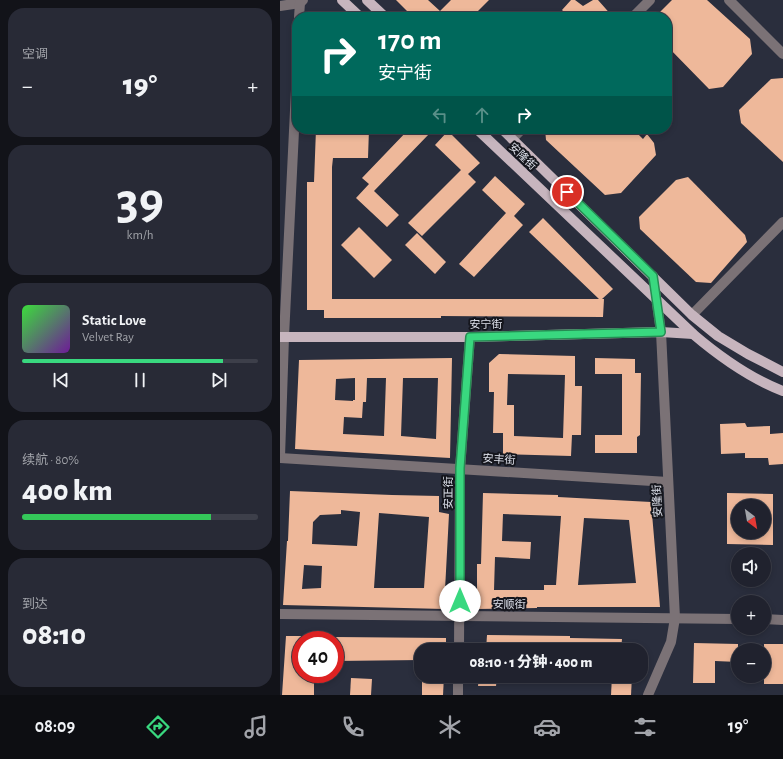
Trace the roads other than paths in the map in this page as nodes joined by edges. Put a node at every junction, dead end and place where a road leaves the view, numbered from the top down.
1 (342, 0) edge
2 (367, 0) edge
3 (650, 0) edge
4 (729, 0) edge
5 (302, 1) edge
6 (280, 6) edge
7 (301, 12) edge
8 (355, 12) edge
9 (380, 12) edge
10 (638, 12) edge
11 (783, 54) edge
12 (293, 134) edge
13 (482, 134) edge
14 (507, 134) edge
15 (517, 134) edge
16 (512, 139) junction
17 (783, 222) edge
18 (653, 276) junction
19 (657, 300) junction
20 (692, 314) junction
21 (661, 332) junction
22 (692, 334) junction
23 (282, 337) edge
24 (470, 337) junction
25 (783, 372) edge
26 (783, 391) edge
27 (280, 457) edge
28 (460, 468) junction
29 (668, 482) junction
30 (280, 614) edge
31 (459, 616) junction
32 (675, 618) junction
33 (731, 619) edge
34 (771, 619) edge
35 (783, 620) edge
36 (459, 643) edge
37 (458, 683) edge
38 (458, 695) edge
39 (648, 695) edge

1 - 8 main road
2 - 9 main road
3 - 10 street
4 - 11 street
5 - 6 street
5 - 7 street
12 - 23 street
13 - 19 main road, 安隆街
14 - 16 main road, 安隆街
15 - 16 street
16 - 18 main road, 安隆街
17 - 20 street
18 - 19 street, 安隆街
18 - 20 main road, 安隆街
19 - 21 street, 安隆街
19 - 22 main road
20 - 25 main road, 安隆街
21 - 22 main road, 安宁街
21 - 24 main road, 安宁街
21 - 29 street, 安隆街
22 - 26 main road
23 - 24 main road, 安宁街
23 - 27 street
24 - 28 street, 安正街
27 - 28 street, 安丰街
28 - 29 street, 安丰街
28 - 31 street, 安正街
29 - 32 street, 安隆街
30 - 31 street, 安顺街
31 - 32 street, 安顺街
31 - 36 street, 安正街
32 - 33 street, 安顺街
32 - 39 street, 安隆街
34 - 35 street
37 - 38 street

